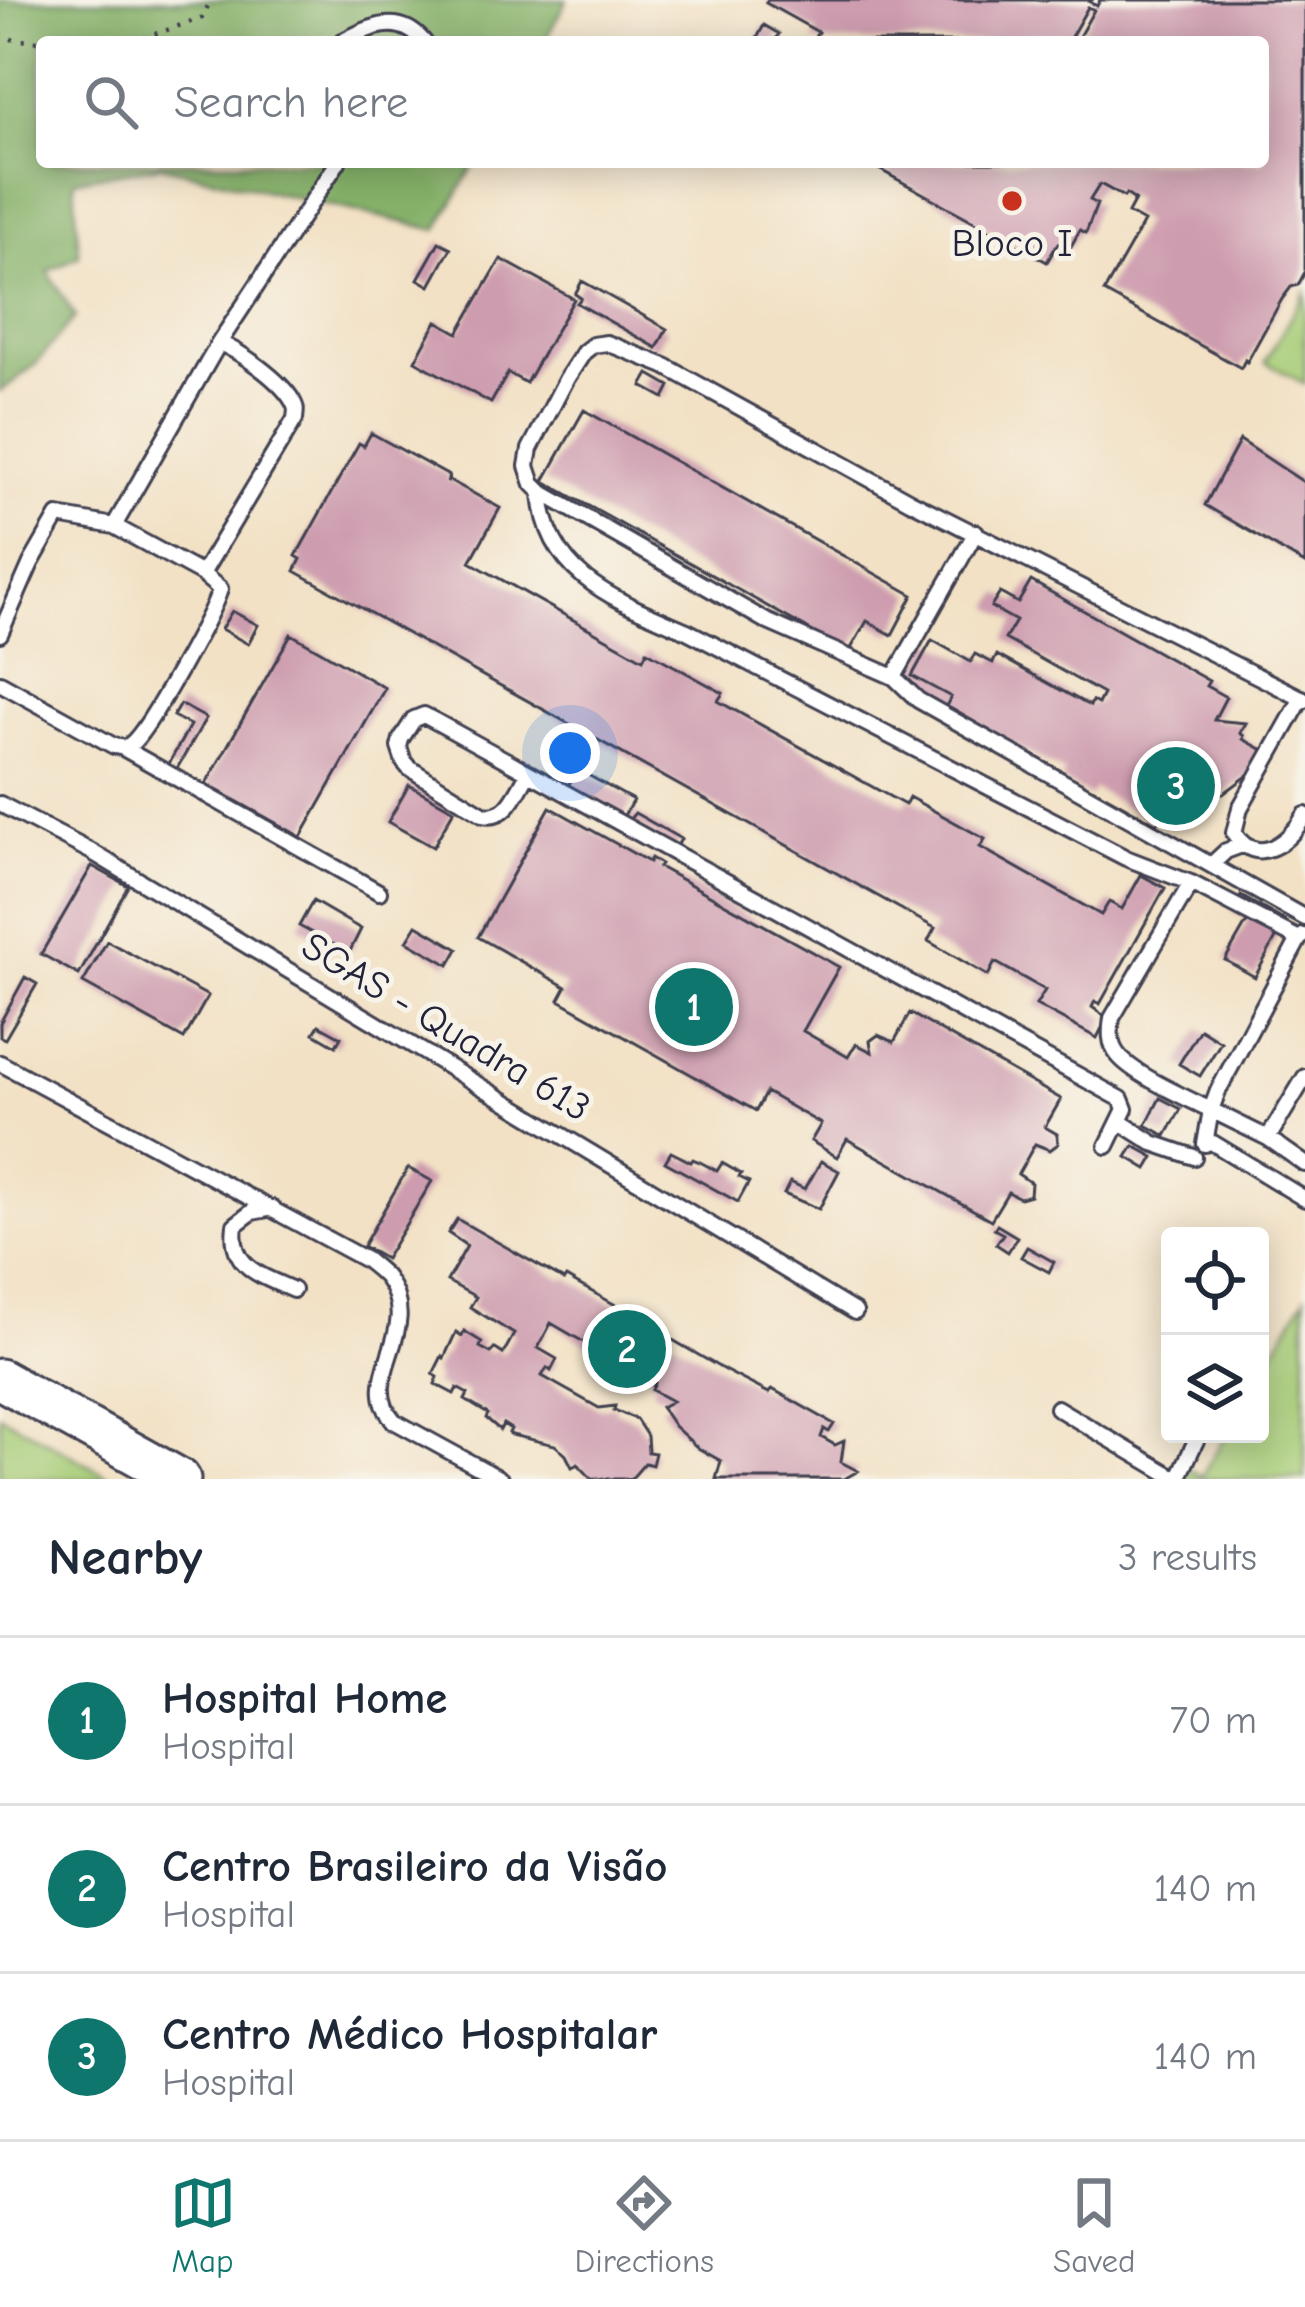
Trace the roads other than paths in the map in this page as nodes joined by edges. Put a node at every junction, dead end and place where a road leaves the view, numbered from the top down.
1 (353, 36) edge
2 (419, 36) edge
3 (334, 168) edge
4 (219, 343) junction
5 (541, 492) junction
6 (114, 526) junction
7 (976, 532) junction
8 (202, 574) junction
9 (0, 634) edge
10 (894, 677) junction
11 (0, 683) edge
12 (1303, 699) edge
13 (123, 748) junction
14 (528, 773) junction
15 (0, 803) edge
16 (1305, 815) edge
17 (1243, 844) junction
18 (1211, 865) junction
19 (1191, 883) junction
20 (379, 892) dead end
21 (1305, 918) edge
22 (1300, 947) edge
23 (0, 1064) edge
24 (1305, 1077) edge
25 (1211, 1110) junction
26 (1120, 1122) junction
27 (1268, 1138) junction
28 (1107, 1146) dead end
29 (1194, 1157) dead end
30 (1305, 1164) edge
31 (1305, 1199) edge
32 (274, 1208) junction
33 (293, 1291) dead end
34 (855, 1312) dead end
35 (0, 1379) edge
36 (1057, 1408) dead end
37 (1195, 1443) edge
38 (180, 1479) edge
39 (500, 1479) edge
40 (1177, 1479) edge

1 - 2 lane
3 - 4 lane
4 - 6 lane
4 - 8 lane
5 - 7 lane
5 - 10 lane
5 - 19 lane
6 - 8 lane
6 - 9 lane
7 - 10 lane
7 - 12 lane
8 - 13 lane
10 - 18 lane
11 - 13 lane
12 - 17 lane
13 - 20 lane
14 - 14 lane
14 - 26 lane
15 - 34 lane, SGAS - Quadra 613
16 - 17 lane
17 - 18 lane
18 - 21 lane
19 - 22 lane
19 - 25 lane
22 - 25 lane
23 - 32 lane
24 - 27 lane
25 - 27 lane
25 - 31 lane
26 - 28 lane
26 - 29 lane
27 - 30 lane
32 - 33 lane
32 - 39 lane
35 - 38 street
36 - 40 lane
37 - 40 lane

